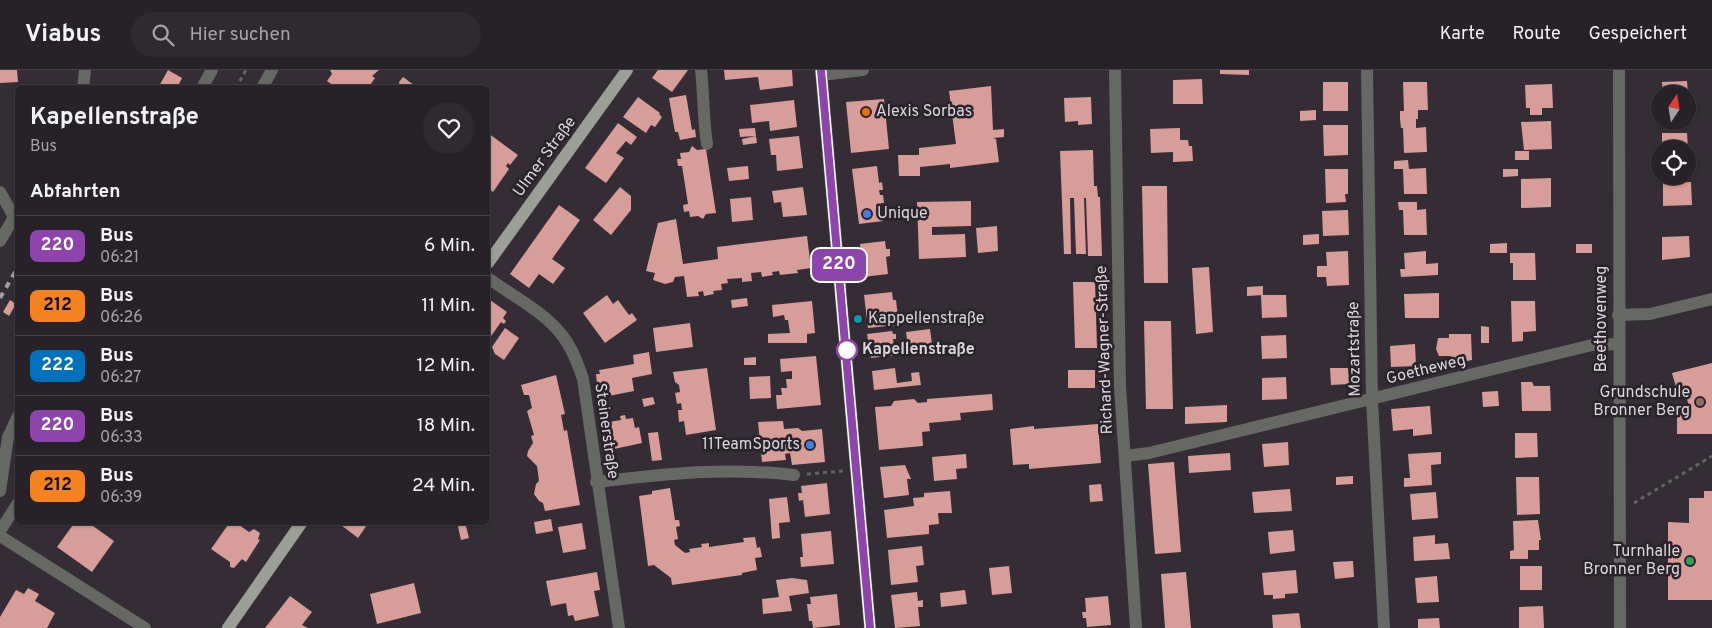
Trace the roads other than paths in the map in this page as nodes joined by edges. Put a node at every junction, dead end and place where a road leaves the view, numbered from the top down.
1 (84, 70) edge
2 (212, 70) edge
3 (272, 70) edge
4 (628, 70) edge
5 (701, 70) edge
6 (863, 70) edge
7 (1115, 70) edge
8 (1367, 70) edge
9 (1619, 70) edge
10 (821, 73) edge
11 (83, 85) edge
12 (204, 85) edge
13 (264, 85) edge
14 (707, 144) dead end
15 (0, 192) edge
16 (15, 213) edge
17 (15, 216) edge
18 (0, 242) edge
19 (490, 260) edge
20 (490, 279) edge
21 (1712, 299) edge
22 (1618, 315) junction
23 (1618, 344) junction
24 (1372, 400) junction
25 (15, 422) edge
26 (1125, 456) junction
27 (794, 475) road end
28 (596, 482) junction
29 (0, 491) edge
30 (15, 508) edge
31 (300, 525) edge
32 (0, 531) edge
33 (0, 536) edge
34 (145, 628) edge
35 (228, 628) edge
36 (619, 628) edge
37 (870, 628) edge
38 (1136, 628) edge
39 (1384, 628) edge
40 (1620, 628) edge

1 - 11 street
2 - 12 street
3 - 13 street
4 - 19 main road, Ulmer Straße
5 - 14 street
6 - 10 street
7 - 26 street, Richard-Wagner-Straße
8 - 24 street, Mozartstraße
9 - 22 street, Beethovenweg
10 - 37 street
15 - 16 street
17 - 18 street
20 - 28 street, Steinerstraße
21 - 22 street
22 - 23 street, Beethovenweg
23 - 24 street, Goetheweg
23 - 40 street, Beethovenweg
24 - 26 street, Goetheweg
24 - 39 street, Mozartstraße
25 - 29 street
26 - 38 street, Richard-Wagner-Straße
27 - 28 street
28 - 36 street, Steinerstraße
30 - 32 street
31 - 35 main road
33 - 34 street

